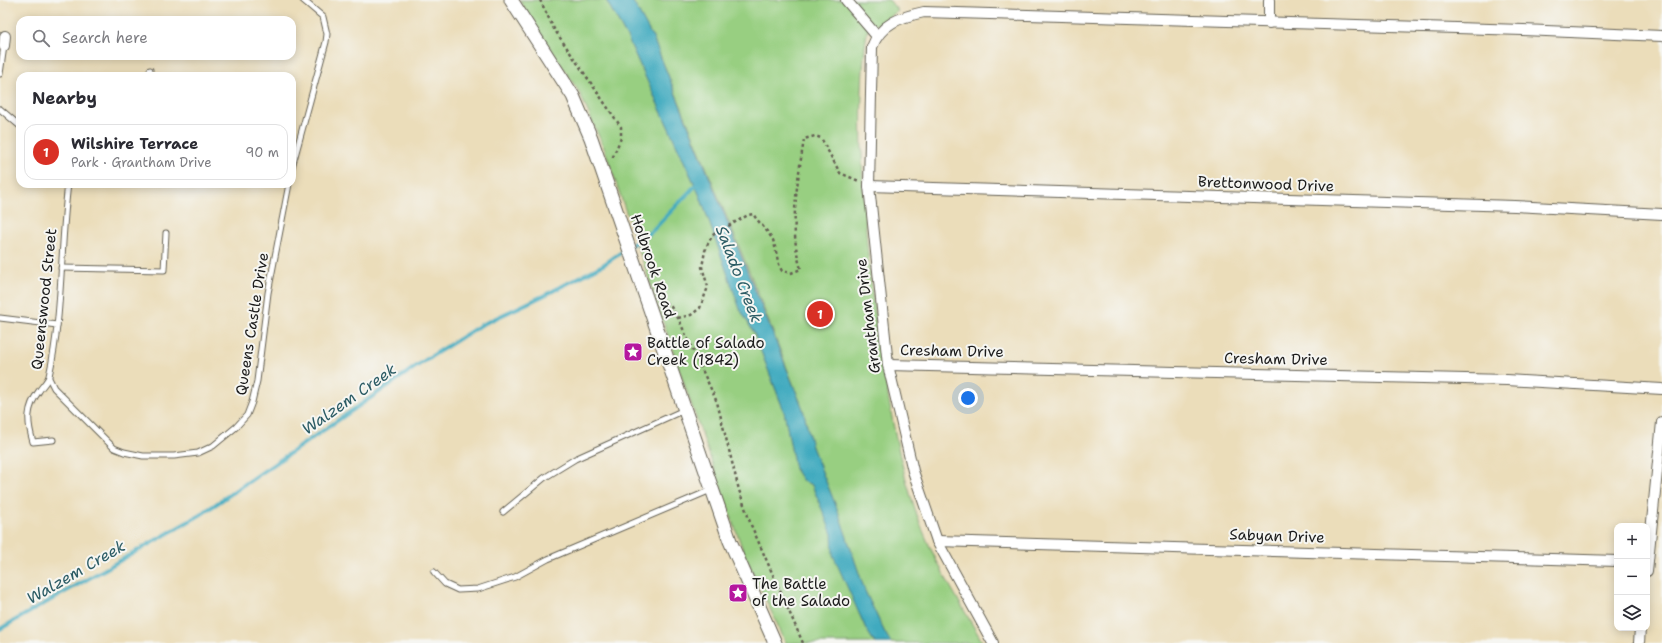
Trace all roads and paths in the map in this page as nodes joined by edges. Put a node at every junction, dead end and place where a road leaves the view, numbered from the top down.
1 (303, 0) edge
2 (511, 0) edge
3 (540, 0) edge
4 (846, 0) edge
5 (1270, 0) edge
6 (1269, 23) junction
7 (876, 35) junction
8 (1662, 36) edge
9 (4, 41) dead end
10 (0, 74) edge
11 (0, 109) edge
12 (16, 123) edge
13 (296, 149) edge
14 (612, 162) dead end
15 (868, 186) junction
16 (68, 188) edge
17 (288, 188) edge
18 (1662, 214) edge
19 (166, 233) dead end
20 (61, 268) junction
21 (659, 295) dead end
22 (0, 318) edge
23 (678, 318) junction
24 (57, 325) junction
25 (888, 365) junction
26 (49, 378) junction
27 (1662, 390) edge
28 (685, 410) junction
29 (1662, 422) edge
30 (53, 440) dead end
31 (712, 489) junction
32 (503, 512) dead end
33 (937, 541) junction
34 (1648, 559) edge
35 (1614, 561) edge
36 (434, 572) dead end
37 (1640, 631) edge
38 (775, 643) edge
39 (803, 643) edge
40 (993, 643) edge
41 (1639, 643) edge

1 - 13 lane
2 - 28 street, Holbrook Road
3 - 14 path
4 - 7 street
5 - 6 street
6 - 7 street
6 - 8 street
7 - 15 street, Grantham Drive
9 - 10 lane
11 - 12 lane
15 - 18 street, Brettonwood Drive
15 - 23 path
15 - 25 street, Grantham Drive
16 - 20 lane, Queenswood Street
17 - 26 lane, Queens Castle Drive
19 - 20 lane
20 - 24 lane, Queenswood Street
21 - 23 path
22 - 24 lane
23 - 39 path
24 - 26 lane, Queenswood Street
25 - 27 street, Cresham Drive
25 - 33 street, Grantham Drive
26 - 30 lane, Queenswood Street
28 - 31 street, Holbrook Road
28 - 32 lane
29 - 34 street
31 - 36 lane
31 - 38 street, Holbrook Road
33 - 35 street, Sabyan Drive
33 - 40 street, Grantham Drive
37 - 41 street

